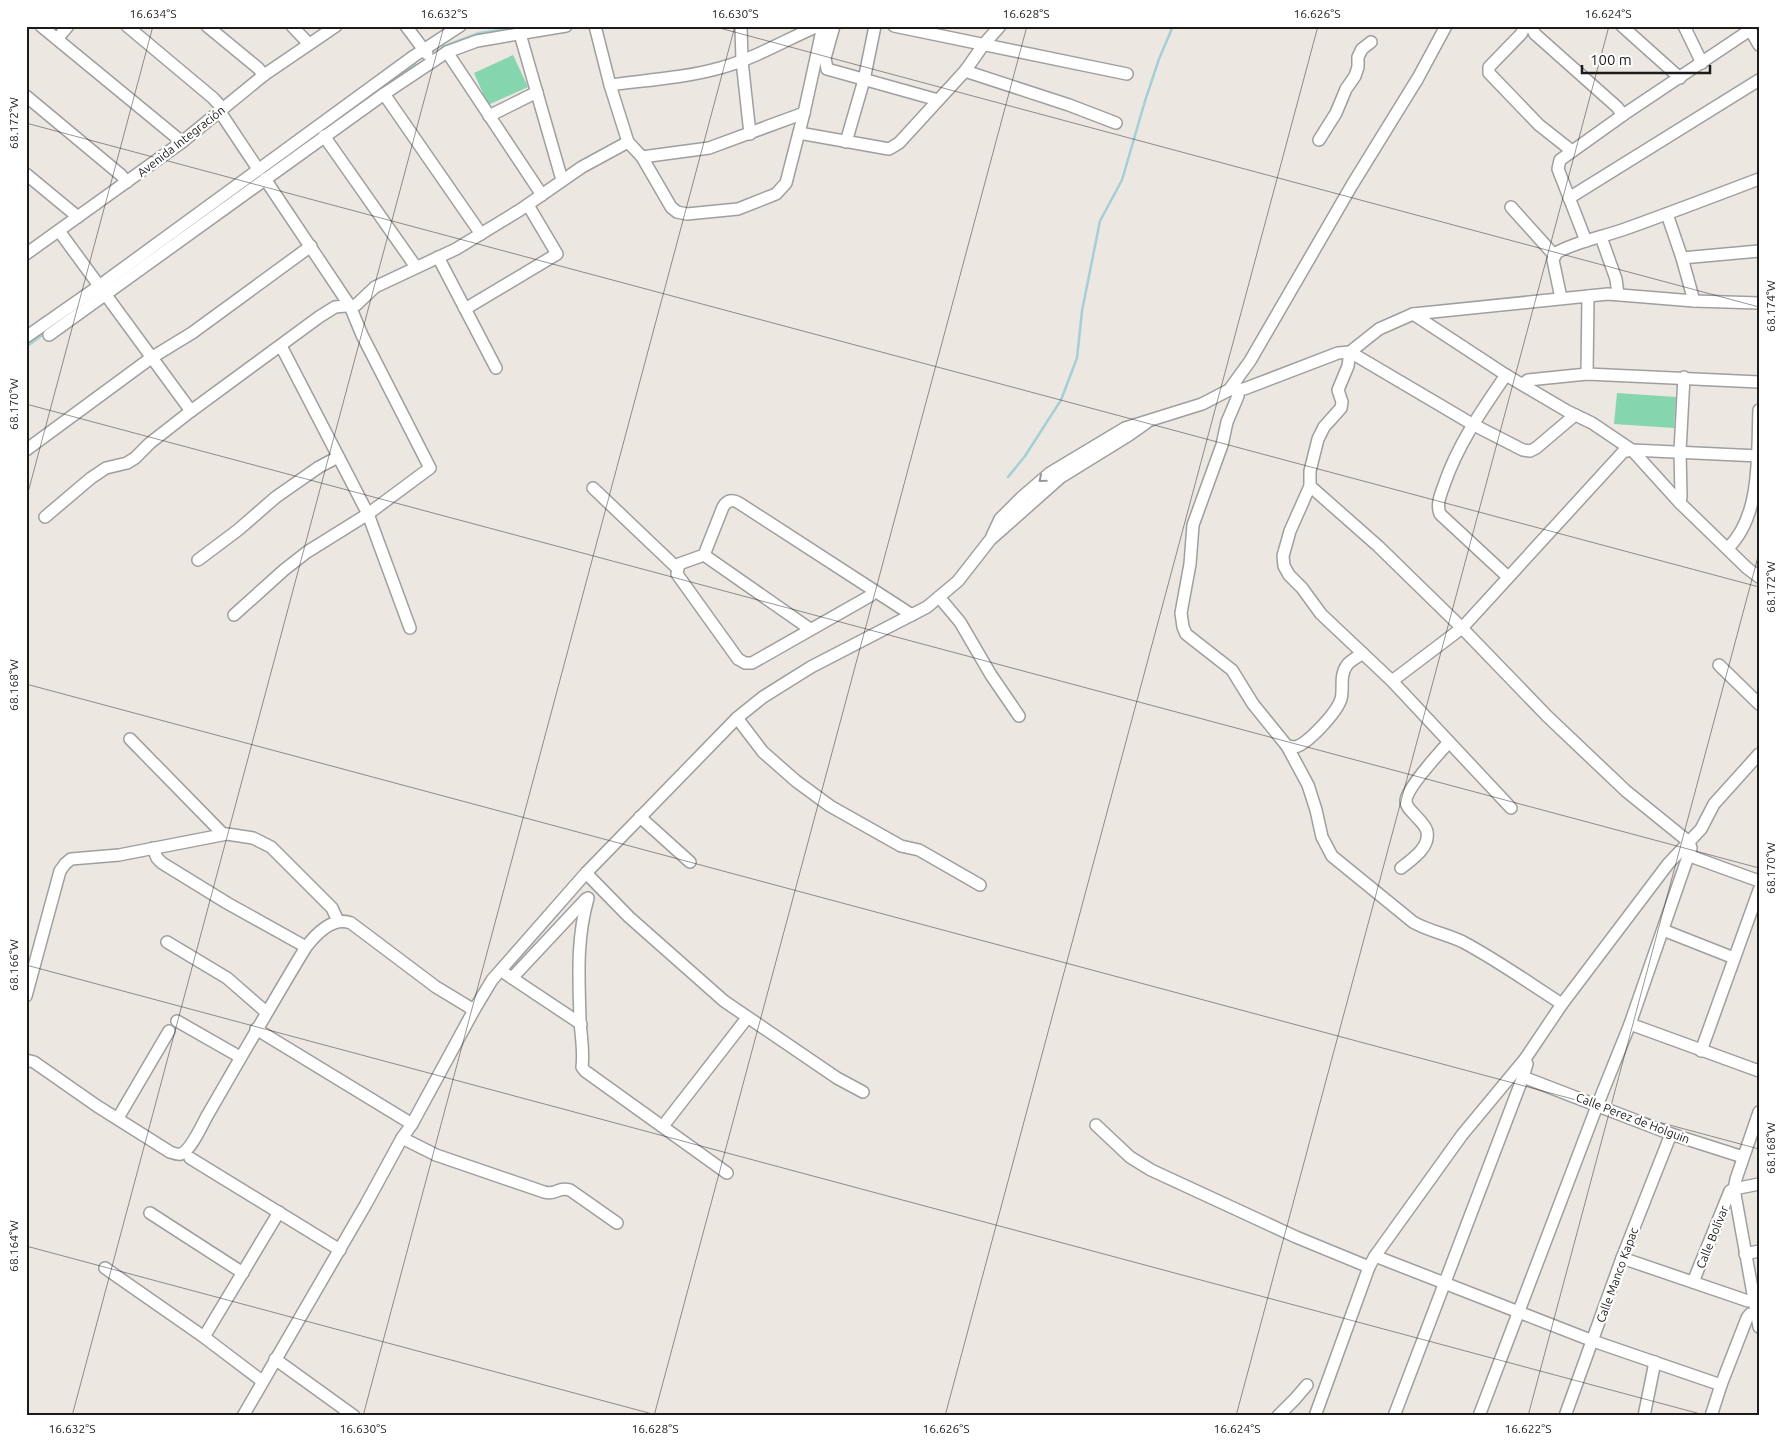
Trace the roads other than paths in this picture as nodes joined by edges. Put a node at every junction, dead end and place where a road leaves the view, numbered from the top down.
1 (41, 26) edge
2 (68, 26) edge
3 (127, 26) edge
4 (207, 26) edge
5 (292, 26) edge
6 (336, 26) edge
7 (406, 26) edge
8 (460, 26) edge
9 (566, 26) edge
10 (595, 26) edge
11 (741, 26) edge
12 (818, 26) edge
13 (823, 26) edge
14 (834, 26) edge
15 (875, 26) edge
16 (894, 26) edge
17 (1000, 26) edge
18 (1446, 26) edge
19 (1524, 26) edge
20 (1530, 26) edge
21 (1622, 26) edge
22 (1684, 26) edge
23 (1749, 28) edge
24 (520, 34) junction
25 (57, 40) junction
26 (1370, 42) dead end
27 (309, 44) junction
28 (984, 44) junction
29 (1759, 45) edge
30 (424, 49) junction
31 (447, 52) junction
32 (742, 61) junction
33 (432, 62) junction
34 (1702, 63) junction
35 (965, 71) junction
36 (1127, 74) dead end
37 (264, 76) junction
38 (1680, 78) junction
39 (864, 80) junction
40 (1759, 80) edge
41 (610, 85) junction
42 (537, 92) junction
43 (384, 94) junction
44 (26, 96) edge
45 (938, 100) junction
46 (221, 110) junction
47 (804, 113) junction
48 (1623, 115) junction
49 (489, 116) junction
50 (1116, 123) dead end
51 (799, 133) junction
52 (750, 134) junction
53 (324, 136) junction
54 (1319, 140) dead end
55 (182, 142) junction
56 (628, 142) junction
57 (846, 142) junction
58 (1572, 151) junction
59 (642, 158) junction
60 (258, 169) junction
61 (26, 174) edge
62 (265, 179) junction
63 (1759, 179) edge
64 (562, 180) junction
65 (127, 182) junction
66 (542, 195) junction
67 (1569, 198) junction
68 (528, 205) junction
69 (1511, 207) dead end
70 (1667, 214) junction
71 (78, 216) junction
72 (59, 231) junction
73 (481, 234) junction
74 (1601, 237) junction
75 (1586, 241) junction
76 (311, 246) junction
77 (1759, 251) edge
78 (26, 254) edge
79 (1555, 256) junction
80 (438, 257) junction
81 (1682, 258) junction
82 (416, 267) junction
83 (102, 290) junction
84 (1618, 294) junction
85 (1588, 296) junction
86 (1562, 298) junction
87 (1694, 301) junction
88 (1759, 303) edge
89 (350, 306) junction
90 (465, 309) junction
91 (1413, 314) junction
92 (49, 335) dead end
93 (26, 337) edge
94 (281, 346) junction
95 (1350, 352) junction
96 (151, 358) junction
97 (496, 368) dead end
98 (1587, 374) junction
99 (1506, 375) junction
100 (1684, 377) junction
101 (1759, 382) edge
102 (1522, 384) junction
103 (1233, 389) junction
104 (1759, 410) edge
105 (191, 411) junction
106 (1575, 415) junction
107 (1472, 424) junction
108 (26, 450) edge
109 (1632, 450) junction
110 (1680, 451) junction
111 (1758, 456) edge
112 (338, 457) junction
113 (1310, 486) junction
114 (593, 488) dead end
115 (1680, 503) junction
116 (368, 514) junction
117 (45, 517) dead end
118 (1728, 548) junction
119 (704, 555) junction
120 (198, 560) dead end
121 (677, 568) junction
122 (1508, 577) junction
123 (1759, 577) edge
124 (875, 591) junction
125 (939, 597) junction
126 (912, 615) junction
127 (234, 616) dead end
128 (410, 628) dead end
129 (1462, 628) junction
130 (810, 629) junction
131 (1362, 653) junction
132 (1719, 665) dead end
133 (1392, 681) junction
134 (1759, 704) edge
135 (1019, 716) dead end
136 (737, 718) junction
137 (130, 740) dead end
138 (1449, 742) junction
139 (1287, 746) junction
140 (1759, 754) edge
141 (1511, 808) dead end
142 (640, 817) junction
143 (223, 834) junction
144 (1688, 842) junction
145 (153, 848) junction
146 (1690, 856) junction
147 (690, 862) dead end
148 (1401, 868) dead end
149 (586, 873) junction
150 (1759, 881) edge
151 (980, 885) dead end
152 (599, 886) junction
153 (1759, 890) edge
154 (588, 898) junction
155 (338, 921) junction
156 (1663, 930) junction
157 (167, 942) dead end
158 (306, 946) junction
159 (1734, 958) junction
160 (500, 970) junction
161 (512, 978) junction
162 (26, 996) edge
163 (1562, 1004) junction
164 (474, 1010) junction
165 (266, 1012) junction
166 (747, 1018) junction
167 (178, 1021) dead end
168 (581, 1024) junction
169 (1630, 1024) junction
170 (256, 1029) junction
171 (169, 1031) dead end
172 (1701, 1050) junction
173 (240, 1057) junction
174 (1525, 1059) junction
175 (26, 1060) edge
176 (1759, 1071) edge
177 (1524, 1077) junction
178 (864, 1092) dead end
179 (1597, 1106) junction
180 (1758, 1117) edge
181 (118, 1118) junction
182 (412, 1124) junction
183 (1096, 1125) dead end
184 (663, 1126) junction
185 (1670, 1134) junction
186 (402, 1138) junction
187 (1743, 1157) junction
188 (190, 1158) dead end
189 (727, 1173) dead end
190 (1759, 1184) edge
191 (1734, 1189) junction
192 (279, 1212) junction
193 (150, 1213) dead end
194 (617, 1223) dead end
195 (340, 1250) junction
196 (1759, 1251) edge
197 (1745, 1254) junction
198 (1622, 1258) junction
199 (1372, 1262) junction
200 (105, 1268) dead end
201 (243, 1273) junction
202 (1693, 1282) junction
203 (1446, 1284) junction
204 (1754, 1301) junction
205 (1519, 1312) junction
206 (1758, 1314) edge
207 (1759, 1327) edge
208 (204, 1337) junction
209 (1593, 1341) junction
210 (275, 1359) junction
211 (1656, 1362) junction
212 (262, 1381) junction
213 (1307, 1385) dead end
214 (1721, 1385) junction
215 (243, 1416) edge
216 (354, 1416) edge
217 (1278, 1416) edge
218 (1315, 1416) edge
219 (1394, 1416) edge
220 (1478, 1416) edge
221 (1565, 1416) edge
222 (1644, 1416) edge
223 (1711, 1416) edge

1 - 25 street
2 - 25 street
3 - 46 street
4 - 37 street
5 - 27 street
6 - 27 street, Avenida Integración
7 - 30 street
8 - 30 street
9 - 24 street
10 - 41 street
11 - 32 street
12 - 32 street
13 - 47 street
14 - 39 street
15 - 39 street
16 - 28 street
17 - 28 street
18 - 103 street
19 - 20 street
19 - 58 street
20 - 48 street
21 - 38 street
22 - 34 street
23 - 29 street
23 - 34 street
24 - 31 street
24 - 42 street
25 - 55 street
26 - 54 street
27 - 37 street, Avenida Integración
28 - 35 street
28 - 36 street
30 - 33 street
30 - 60 street
31 - 33 street
31 - 49 street
32 - 41 street
32 - 52 street
33 - 43 street
34 - 38 street
35 - 45 street
35 - 50 street
37 - 46 street, Avenida Integración
38 - 48 street
39 - 45 street
39 - 57 street
40 - 67 street
41 - 56 street
42 - 49 street
42 - 64 street
43 - 53 street
43 - 73 street
44 - 65 street
45 - 57 street
46 - 55 street, Avenida Integración
46 - 60 street
47 - 51 street
47 - 52 street
48 - 58 street
49 - 66 street
51 - 57 street
51 - 59 street
52 - 59 street
53 - 62 street
53 - 82 street
55 - 65 street, Avenida Integración
56 - 59 street
56 - 64 street
58 - 67 street
60 - 83 street
61 - 71 street
62 - 76 street
62 - 83 street
63 - 70 street
64 - 66 street
65 - 71 street, Avenida Integración
66 - 68 street
67 - 75 street
68 - 73 street
68 - 90 street
69 - 79 street
70 - 74 street
70 - 81 street
71 - 72 street, Avenida Integración
72 - 78 street, Avenida Integración
72 - 83 street
73 - 80 street
74 - 75 street
74 - 84 street
75 - 79 street
76 - 89 street
76 - 96 street
77 - 81 street
79 - 86 street
80 - 82 street
80 - 90 street
81 - 87 street
82 - 89 street
83 - 92 street
83 - 93 street
83 - 96 street
84 - 85 street
84 - 87 street
85 - 86 street
85 - 98 street
86 - 91 street
87 - 88 street
89 - 94 street
89 - 116 street
90 - 97 street
91 - 95 street
91 - 99 street
94 - 105 street
94 - 112 street
95 - 103 street
95 - 107 street
95 - 113 street
96 - 105 street
96 - 108 street
98 - 100 street
98 - 102 street
99 - 102 street
99 - 107 street
100 - 101 street
100 - 110 street
102 - 106 street
103 - 125 street
103 - 139 street
104 - 111 street
105 - 117 street
106 - 107 street
106 - 109 street
107 - 122 street
109 - 110 street
109 - 115 street
109 - 122 street
110 - 111 street
110 - 115 street
111 - 118 street
112 - 116 street
112 - 120 street
113 - 129 street
113 - 131 street
114 - 121 street
115 - 118 street
116 - 127 street
116 - 128 street
118 - 123 street
119 - 121 street
119 - 124 street
119 - 130 street
121 - 130 street
122 - 129 street
124 - 126 street
124 - 130 street
125 - 126 street
125 - 135 street
126 - 136 street
129 - 133 street
129 - 144 street
131 - 133 street
131 - 139 street
132 - 134 street
133 - 138 street
136 - 142 street
136 - 151 street
137 - 143 street
138 - 141 street
138 - 148 street
139 - 163 street
140 - 144 street
142 - 147 street
142 - 149 street
143 - 145 street
143 - 155 street
144 - 146 street
144 - 163 street
145 - 158 street
145 - 162 street
146 - 150 street
146 - 156 street
149 - 152 street
149 - 160 street
152 - 154 street
152 - 166 street
153 - 159 street
154 - 161 street
154 - 168 street
155 - 158 street
155 - 164 street
156 - 159 street
156 - 169 street
157 - 165 street
158 - 165 street
159 - 172 street
160 - 161 street
160 - 164 street
161 - 168 street
163 - 174 street
164 - 182 street
165 - 170 street
166 - 178 street
166 - 184 street
167 - 173 street
168 - 184 street
169 - 172 street
169 - 179 street
170 - 173 street
170 - 182 street
171 - 181 street
172 - 176 street
173 - 181 street
174 - 177 street
174 - 199 street
175 - 181 street
177 - 179 street, Calle Perez de Holguin
177 - 203 street
179 - 185 street, Calle Perez de Holguin
179 - 205 street
180 - 187 street
182 - 186 street
183 - 199 street
184 - 189 street
185 - 187 street, Calle Perez de Holguin
185 - 198 street, Calle Manco Kapac
186 - 194 street
186 - 195 street
187 - 191 street
188 - 192 street
190 - 191 street
191 - 197 street
191 - 202 street, Calle Bolívar
192 - 195 street
192 - 201 street
193 - 201 street
195 - 210 street
196 - 197 street
197 - 204 street
198 - 202 street
198 - 209 street, Calle Manco Kapac
199 - 203 street
199 - 218 street
200 - 208 street
201 - 208 street
202 - 204 street
203 - 205 street
203 - 219 street
204 - 206 street
205 - 209 street
205 - 220 street
206 - 207 street
206 - 214 street
208 - 212 street
209 - 211 street
209 - 221 street, Calle Manco Kapac
210 - 212 street
210 - 216 street
211 - 214 street
211 - 222 street
212 - 215 street
213 - 217 street
214 - 223 street

